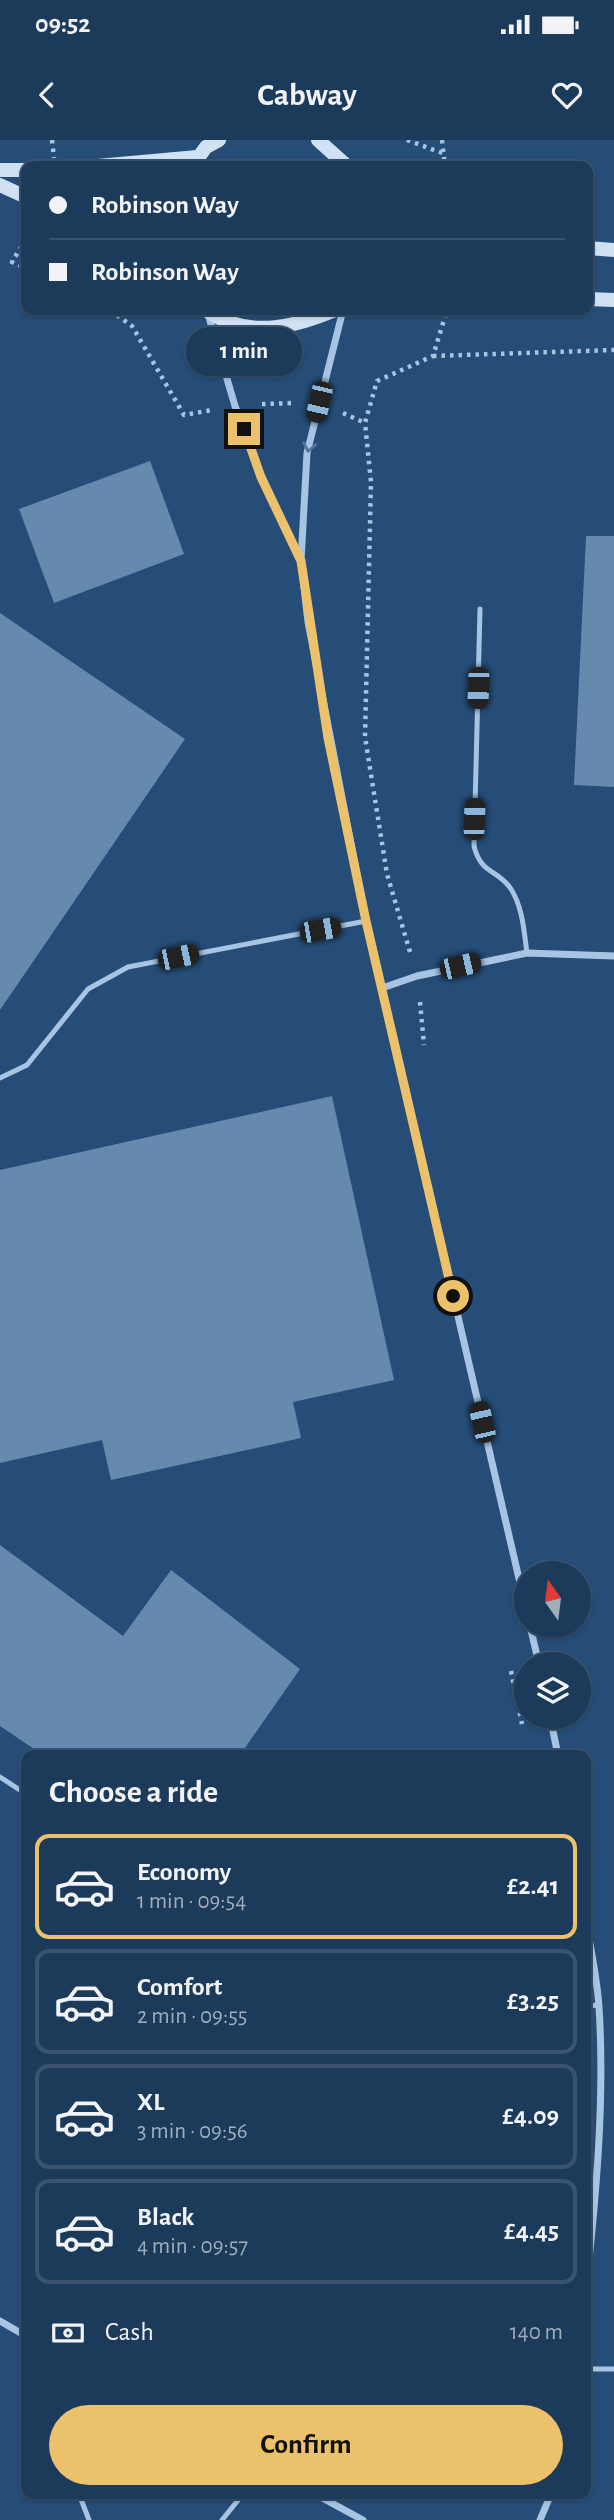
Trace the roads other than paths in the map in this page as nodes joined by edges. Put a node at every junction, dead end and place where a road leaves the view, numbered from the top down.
1 (318, 140) edge
2 (204, 150) edge
3 (131, 161) edge
4 (341, 161) edge
5 (0, 170) edge
6 (21, 170) edge
7 (0, 185) edge
8 (21, 195) edge
9 (593, 248) edge
10 (614, 250) edge
11 (593, 299) edge
12 (614, 300) edge
13 (208, 315) edge
14 (215, 315) edge
15 (319, 315) edge
16 (342, 315) edge
17 (301, 561) junction
18 (480, 609) dead end
19 (366, 921) junction
20 (527, 953) junction
21 (614, 956) edge
22 (382, 988) junction
23 (0, 1078) edge
24 (515, 1561) edge
25 (553, 1729) edge
26 (557, 1750) edge
27 (0, 1777) edge
28 (21, 1791) edge
29 (591, 1954) edge
30 (599, 2005) junction
31 (591, 2006) edge
32 (591, 2230) edge
33 (0, 2321) edge
34 (21, 2333) edge
35 (591, 2369) edge
36 (614, 2369) edge
37 (81, 2499) edge
38 (239, 2499) edge
39 (324, 2499) edge
40 (549, 2499) edge
41 (89, 2520) edge
42 (222, 2520) edge
43 (363, 2520) edge
44 (540, 2520) edge

1 - 4 street
2 - 3 street
5 - 6 street
7 - 8 street
9 - 10 street
11 - 12 street
13 - 17 street
14 - 15 street
16 -> 17 street
17 - 19 street
18 - 20 lane
19 - 22 street
19 - 23 lane
20 - 21 street
20 - 22 street
22 - 24 street
25 - 26 street
27 - 28 lane
29 - 30 street
30 - 31 lane
30 - 32 street
33 - 34 street
35 - 36 lane
37 - 41 lane
38 - 42 lane
39 - 43 street
40 - 44 street

